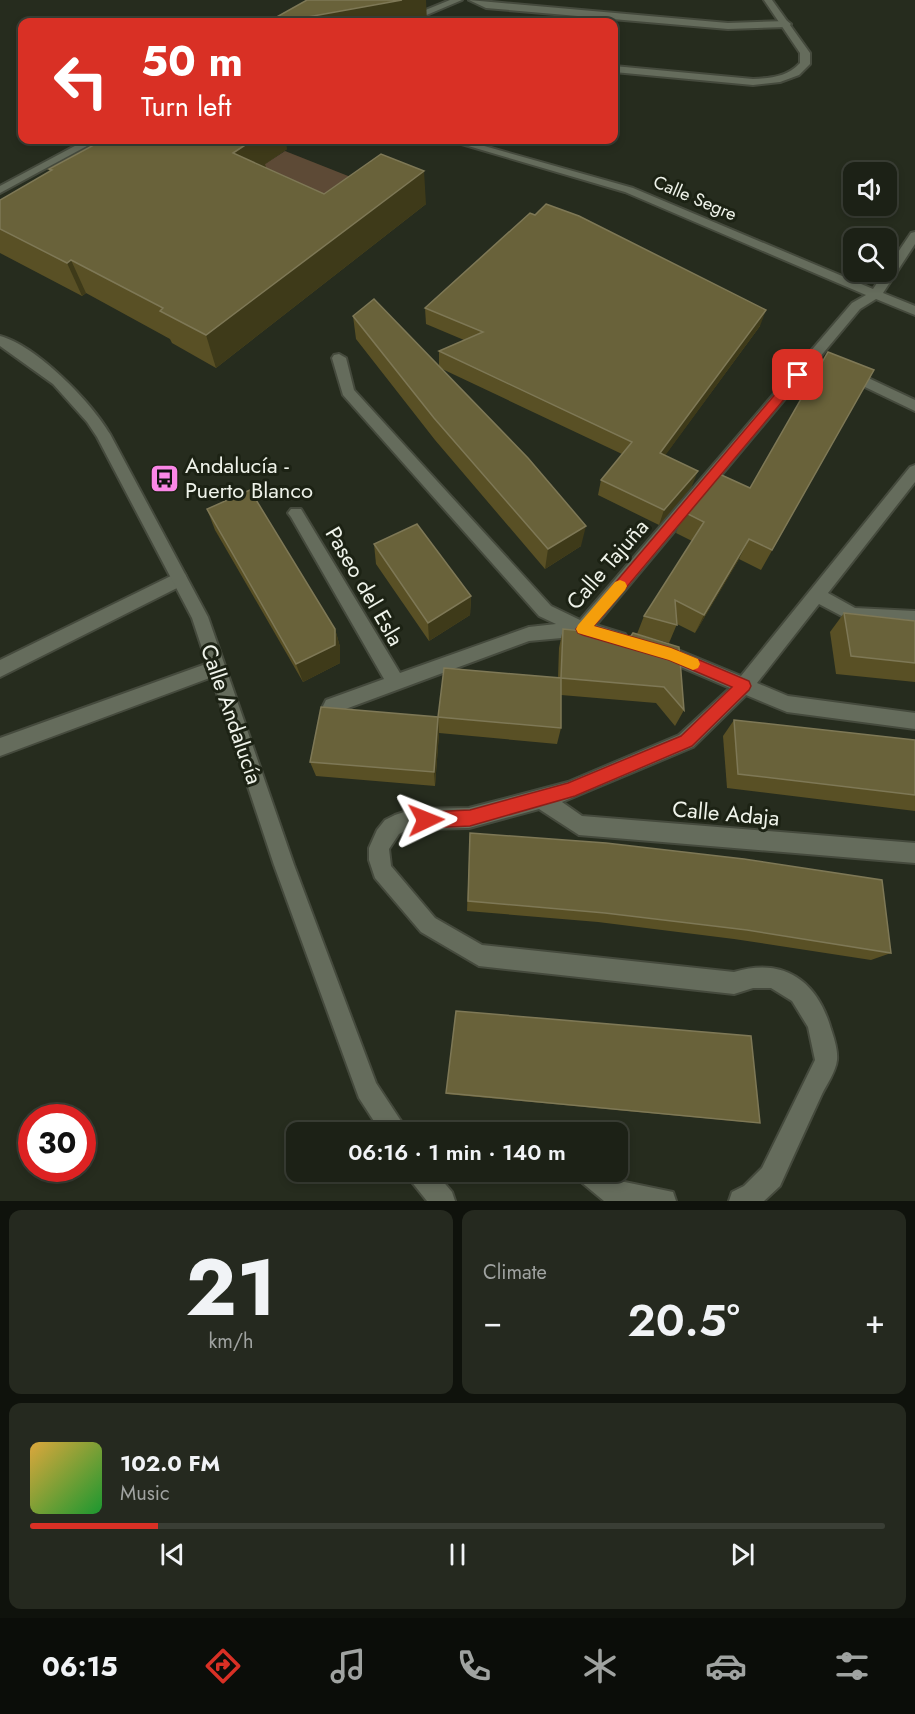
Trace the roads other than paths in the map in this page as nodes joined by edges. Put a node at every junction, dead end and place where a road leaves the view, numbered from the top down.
1 (458, 0) edge
2 (473, 0) edge
3 (768, 0) edge
4 (394, 16) dead end
5 (398, 18) edge
6 (413, 18) edge
7 (787, 24) junction
8 (618, 69) edge
9 (86, 144) edge
10 (467, 144) edge
11 (0, 190) edge
12 (915, 235) edge
13 (876, 294) junction
14 (915, 311) edge
15 (0, 340) edge
16 (339, 358) dead end
17 (824, 362) junction
18 (915, 406) edge
19 (915, 471) edge
20 (296, 513) dead end
21 (180, 579) junction
22 (814, 594) junction
23 (915, 618) edge
24 (583, 629) junction
25 (217, 668) junction
26 (0, 669) edge
27 (396, 683) junction
28 (744, 686) junction
29 (332, 706) edge
30 (915, 721) edge
31 (0, 747) edge
32 (541, 799) junction
33 (915, 853) edge
34 (388, 1122) edge
35 (427, 1182) edge
36 (600, 1182) edge
37 (443, 1201) edge
38 (664, 1201) edge
39 (741, 1201) edge

1 - 6 street
2 - 7 street
3 - 7 street
4 - 5 street
7 - 8 street
9 - 11 street
10 - 13 street, Calle Segre
12 - 13 street
13 - 14 street, Calle Segre
13 - 17 street, Calle Tajuña
15 - 21 street, Calle Andalucía
16 - 24 street
17 - 18 street
17 - 24 street, Calle Tajuña
19 - 22 street
20 - 27 street, Paseo del Esla
21 - 25 street, Calle Andalucía
21 - 26 street
22 - 23 street
22 - 28 street
24 - 27 street, Calle Tajuña
24 - 28 street
25 - 31 street
25 - 34 street, Calle Andalucía
27 - 29 street, Calle Tajuña
28 - 30 street
28 - 32 street
32 - 33 street, Calle Adaja
32 - 39 street
35 - 37 street
36 - 38 street

